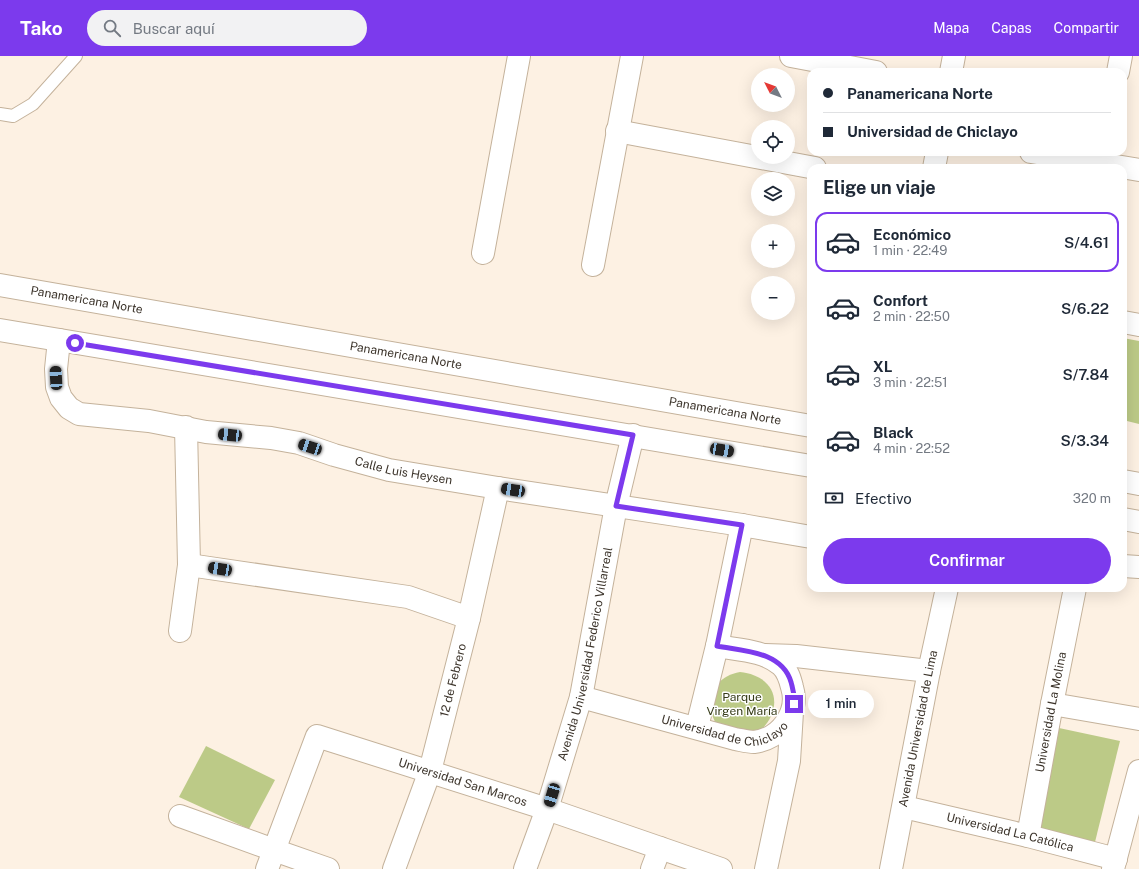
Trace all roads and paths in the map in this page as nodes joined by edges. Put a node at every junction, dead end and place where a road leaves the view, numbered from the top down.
1 (76, 56) edge
2 (519, 56) edge
3 (632, 56) edge
4 (791, 56) edge
5 (954, 56) edge
6 (1121, 56) edge
7 (855, 68) edge
8 (952, 68) edge
9 (1119, 68) edge
10 (0, 114) edge
11 (617, 131) junction
12 (1080, 156) edge
13 (1104, 158) edge
14 (1122, 164) edge
15 (1127, 166) edge
16 (807, 167) edge
17 (1139, 170) edge
18 (483, 253) dead end
19 (593, 265) dead end
20 (0, 285) edge
21 (1127, 323) edge
22 (1139, 325) edge
23 (0, 330) edge
24 (59, 340) junction
25 (807, 425) edge
26 (186, 427) junction
27 (633, 435) junction
28 (807, 465) edge
29 (1127, 482) edge
30 (1139, 484) edge
31 (498, 488) junction
32 (616, 506) junction
33 (1127, 520) edge
34 (1139, 522) edge
35 (742, 525) junction
36 (807, 536) edge
37 (189, 565) junction
38 (1127, 566) edge
39 (1139, 567) edge
40 (946, 592) edge
41 (1074, 592) edge
42 (469, 618) junction
43 (180, 631) dead end
44 (717, 646) junction
45 (764, 654) junction
46 (929, 671) junction
47 (581, 697) junction
48 (1052, 704) junction
49 (792, 712) junction
50 (1139, 719) edge
51 (697, 727) junction
52 (430, 771) junction
53 (1139, 772) edge
54 (904, 807) junction
55 (547, 809) junction
56 (180, 816) dead end
57 (1028, 836) junction
58 (660, 848) junction
59 (270, 860) edge
60 (1115, 864) edge
61 (328, 869) edge
62 (394, 869) edge
63 (525, 869) edge
64 (652, 869) edge
65 (721, 869) edge
66 (766, 869) edge
67 (891, 869) edge

1 - 10 lane
2 - 18 main road
3 - 11 main road
4 - 7 main road
5 - 8 main road
6 - 9 main road
11 - 16 main road
11 - 19 main road
12 - 13 main road
13 - 14 main road
15 - 17 main road
20 - 25 main road, Panamericana Norte
21 - 22 main road
23 - 24 main road
24 - 26 main road, Calle Luis Heysen
24 - 27 main road
26 - 31 main road, Calle Luis Heysen
26 - 37 main road
27 - 28 main road
27 - 32 main road, Avenida Universidad Federico Villarreal
29 - 30 main road
31 - 32 main road, Calle Luis Heysen
31 - 42 main road, 12 de Febrero
32 - 35 main road, Calle Luis Heysen
32 - 47 main road, Avenida Universidad Federico Villarreal
33 - 34 main road
35 - 36 main road, Calle Luis Heysen
35 - 44 main road
37 - 42 main road
37 - 43 main road
38 - 39 main road
40 - 46 main road, Avenida Universidad de Lima
41 - 48 main road, Universidad La Molina
42 - 52 main road, 12 de Febrero
44 - 45 main road, Universidad de Chiclayo
44 - 51 main road
45 - 46 main road
45 - 49 main road, Universidad de Chiclayo
46 - 54 main road, Avenida Universidad de Lima
47 - 51 main road, Universidad de Chiclayo
47 - 55 main road, Avenida Universidad Federico Villarreal
48 - 50 main road
48 - 57 main road, Universidad La Molina
49 - 51 main road, Universidad de Chiclayo
49 - 66 main road
52 - 55 main road, Universidad San Marcos
52 - 59 main road, Universidad San Marcos
52 - 62 main road, 12 de Febrero
53 - 60 main road
54 - 57 main road, Universidad La Católica
54 - 67 main road, Avenida Universidad de Lima
55 - 58 main road, Universidad San Marcos
55 - 63 main road, Avenida Universidad Federico Villarreal
56 - 59 main road
57 - 60 main road, Universidad La Católica
58 - 64 main road
58 - 65 main road, Universidad San Marcos
59 - 61 main road

